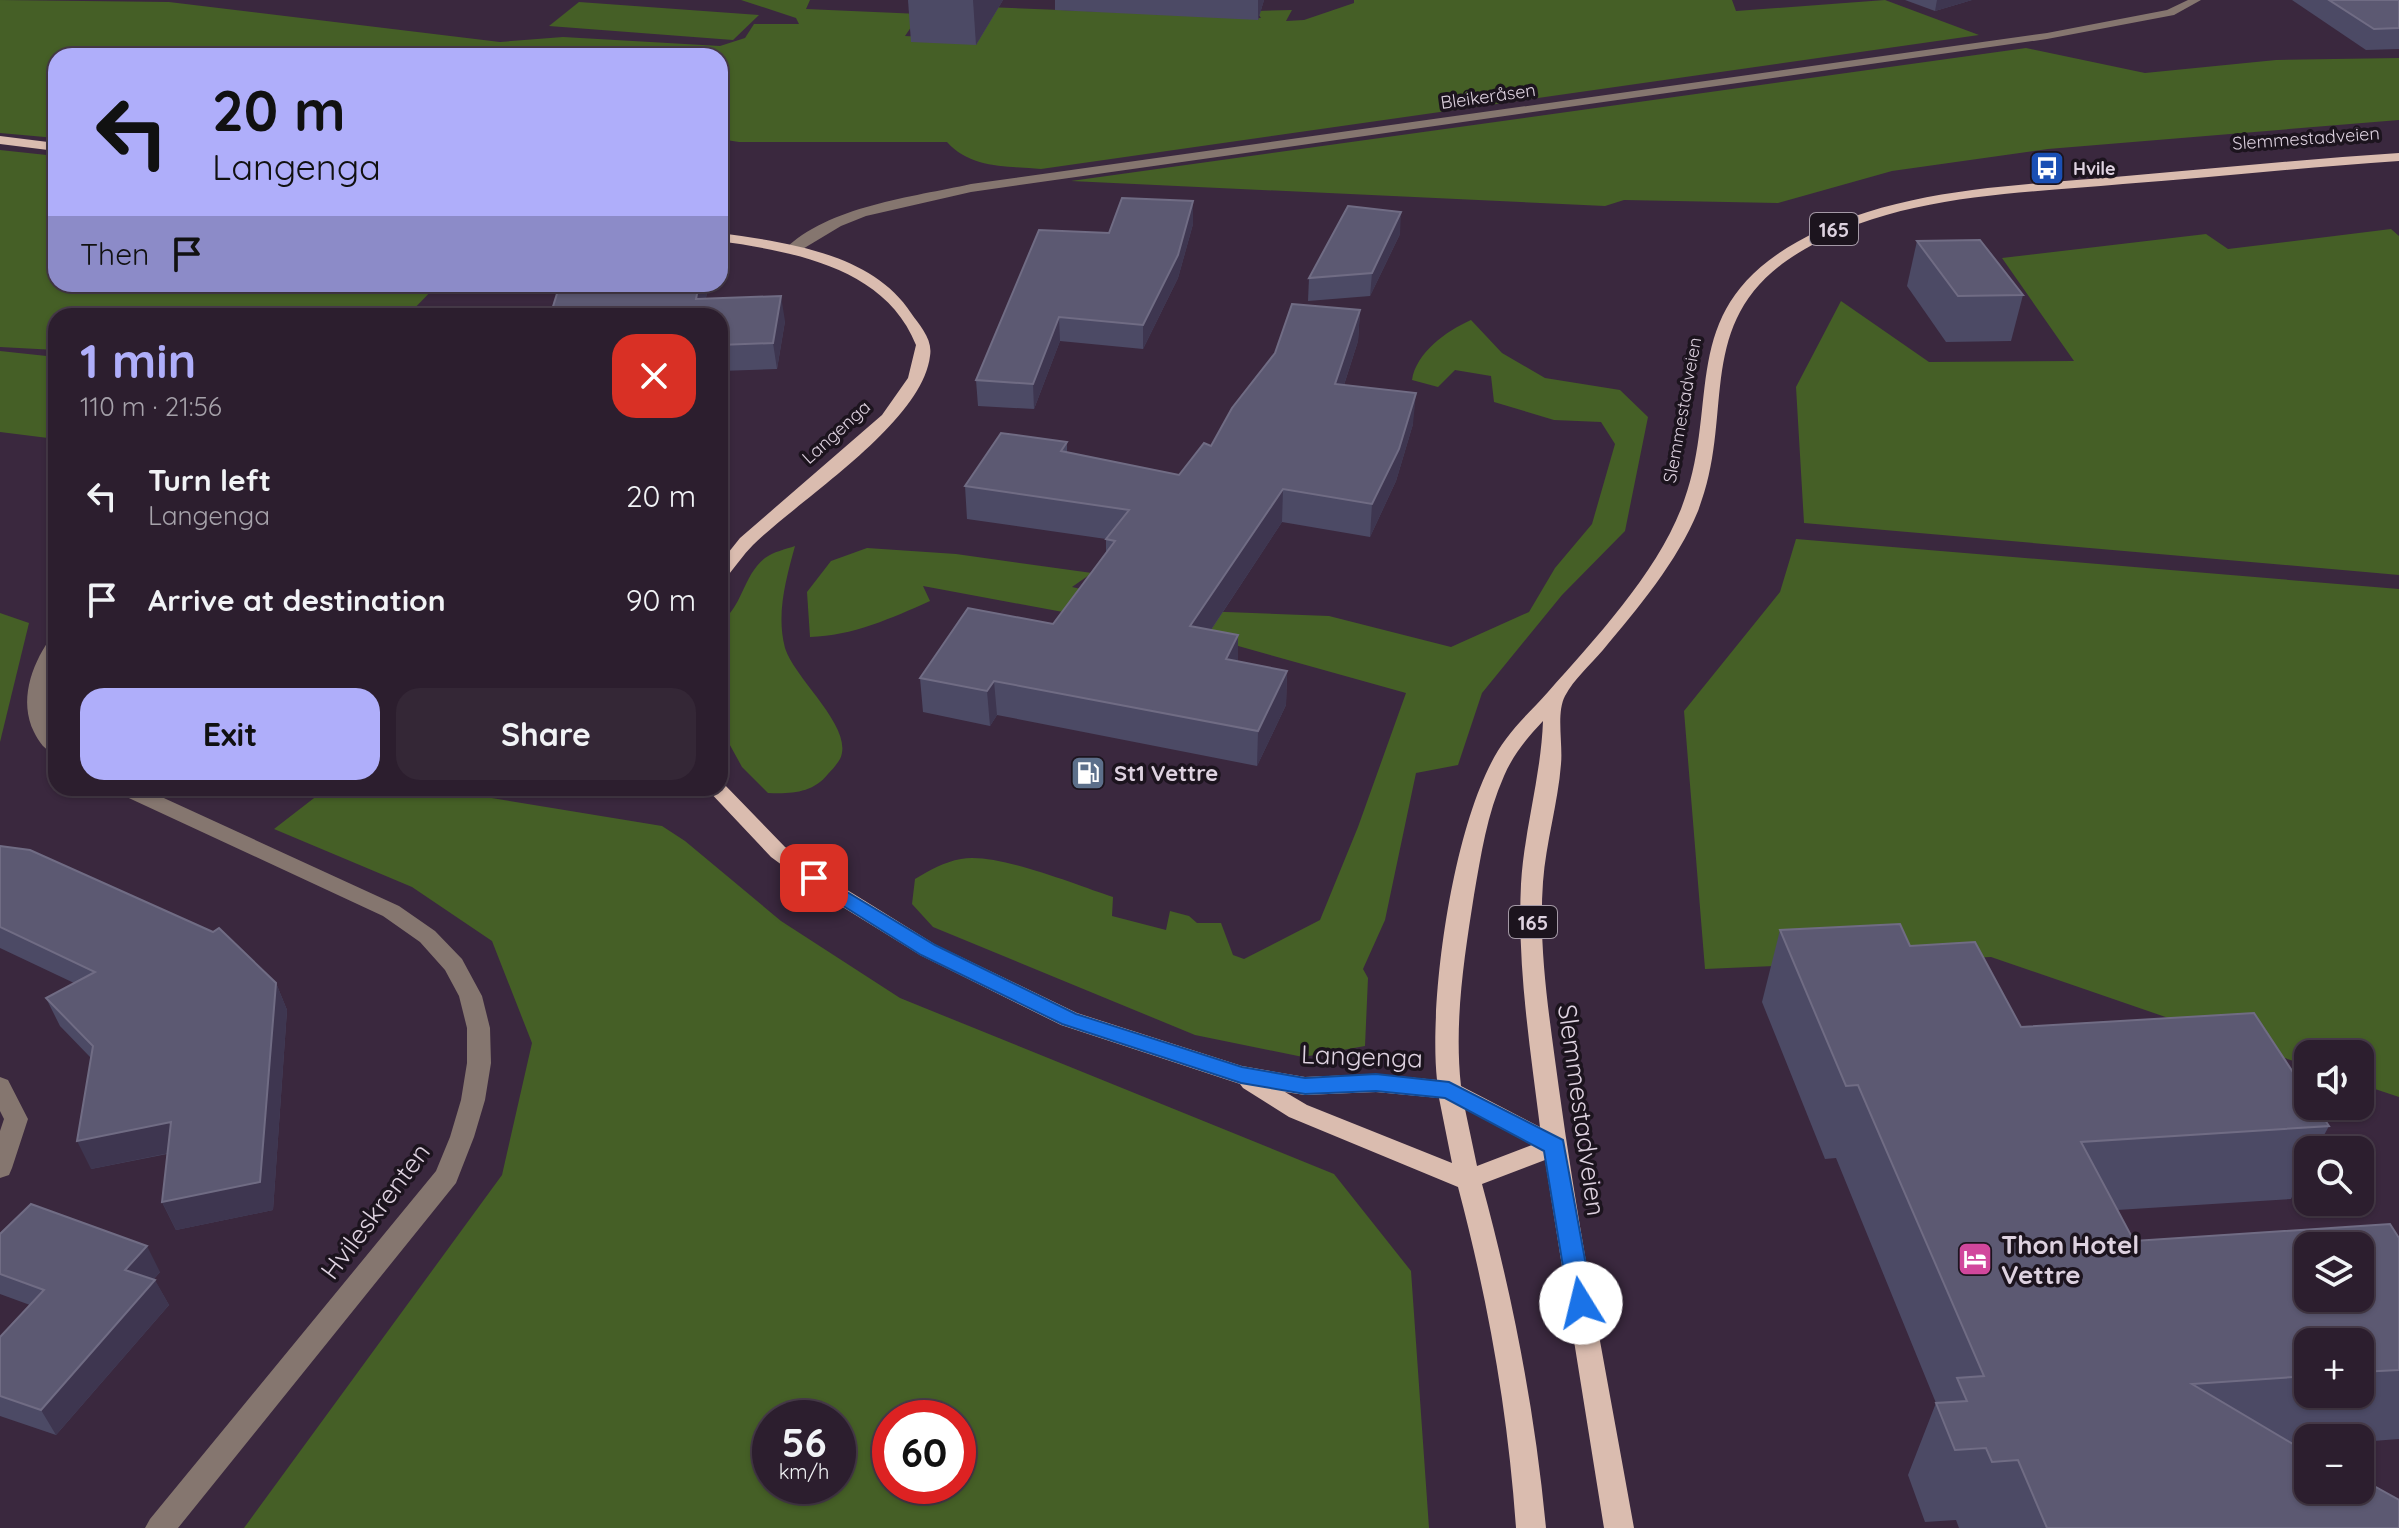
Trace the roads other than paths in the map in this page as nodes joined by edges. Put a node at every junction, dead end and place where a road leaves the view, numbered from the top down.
1 (2196, 0) edge
2 (0, 140) edge
3 (48, 146) edge
4 (2399, 157) edge
5 (728, 238) edge
6 (791, 250) junction
7 (728, 564) edge
8 (48, 655) edge
9 (1553, 698) junction
10 (48, 738) edge
11 (142, 796) edge
12 (724, 796) edge
13 (1241, 1075) junction
14 (0, 1086) edge
15 (1449, 1090) junction
16 (1555, 1146) junction
17 (0, 1168) edge
18 (1467, 1180) junction
19 (160, 1528) edge
20 (1531, 1528) edge
21 (1619, 1528) edge

1 - 6 street, Bleikeråsen
2 - 3 main road
4 - 9 main road, Slemmestadveien / 165
5 - 6 main road, Langenga
6 - 7 main road, Langenga
8 - 10 street
9 - 15 main road, Slemmestadveien / 165
9 - 16 main road, Slemmestadveien / 165
11 - 19 street, Hvileskrenten
12 - 13 main road, Langenga
13 - 15 main road, Langenga
13 - 18 main road, Langenga
14 - 17 street
15 - 16 main road, Langenga
15 - 18 main road, Slemmestadveien / 165
16 - 18 main road
16 - 21 main road, Slemmestadveien / 165
18 - 20 main road, Slemmestadveien / 165

